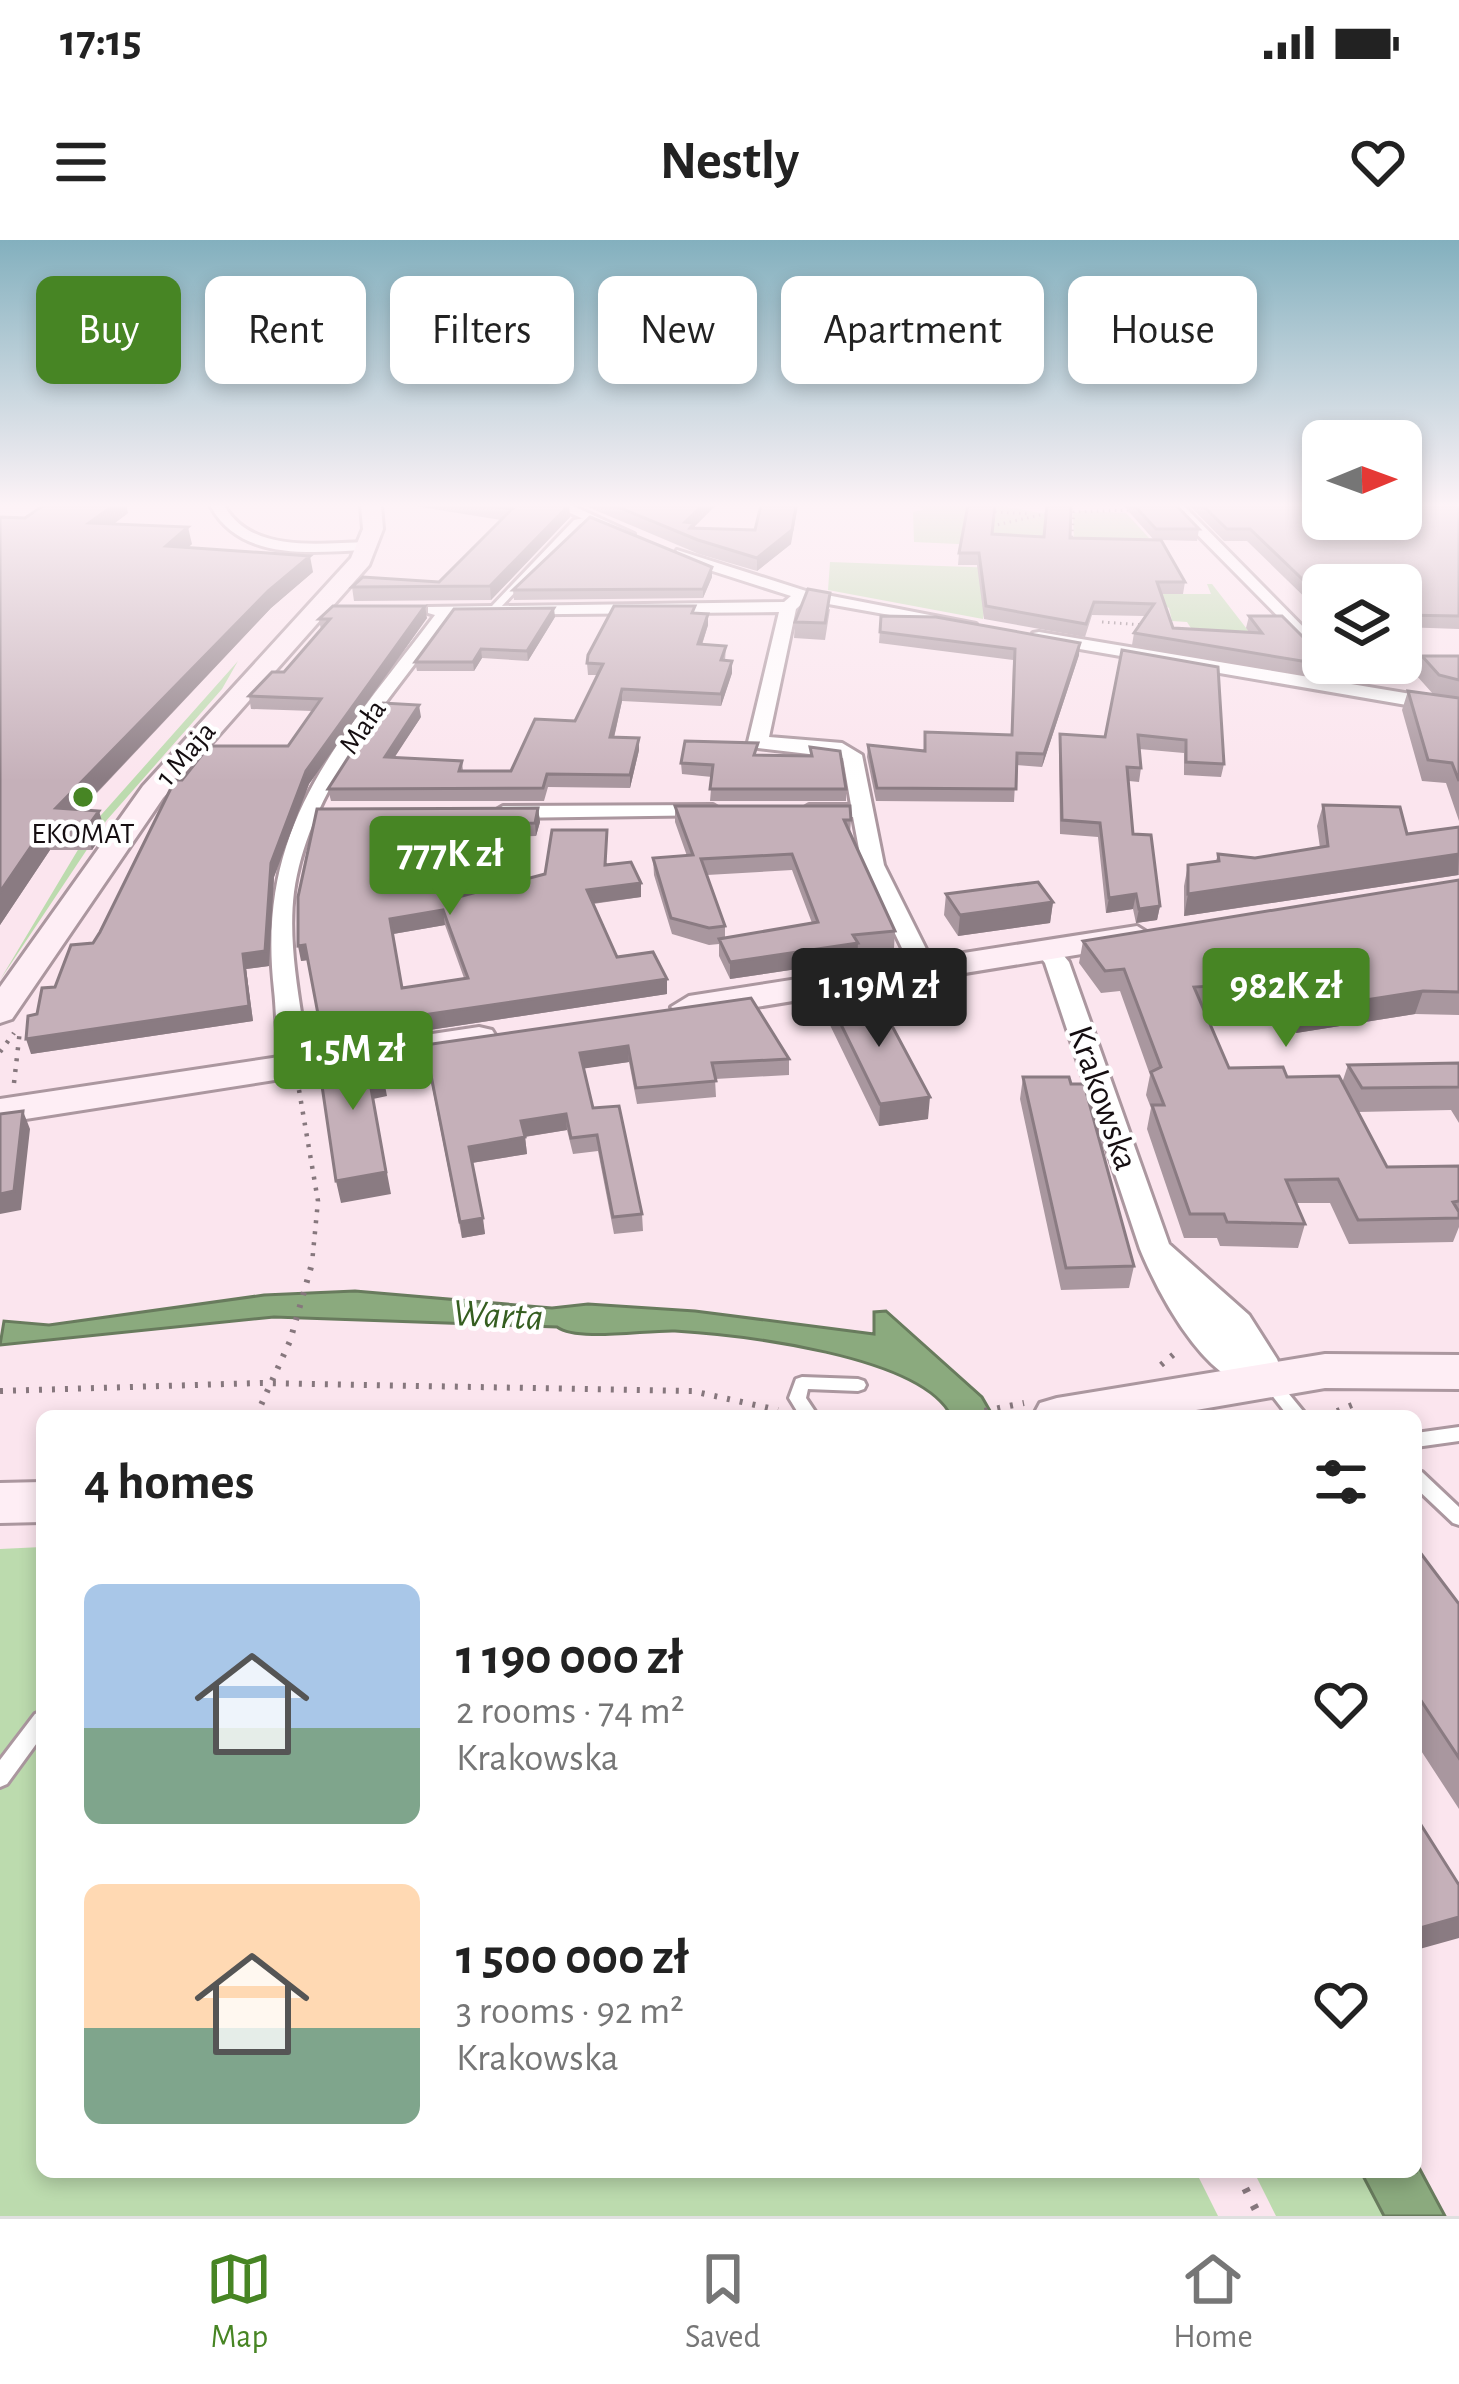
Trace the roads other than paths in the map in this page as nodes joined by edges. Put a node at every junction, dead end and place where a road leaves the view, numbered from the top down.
1 (331, 597) edge
2 (505, 597) edge
3 (786, 597) edge
4 (1265, 597) edge
5 (796, 601) junction
6 (495, 608) junction
7 (985, 627) edge
8 (1015, 633) edge
9 (1302, 635) edge
10 (1344, 684) edge
11 (1352, 694) junction
12 (1459, 708) edge
13 (791, 811) edge
14 (862, 811) junction
15 (312, 812) junction
16 (336, 812) edge
17 (480, 812) edge
18 (743, 812) edge
19 (1177, 930) edge
20 (1047, 950) junction
21 (925, 971) junction
22 (645, 1013) edge
23 (10, 1018) edge
24 (505, 1034) edge
25 (296, 1066) junction
26 (8, 1096) edge
27 (1459, 1372) edge
28 (1267, 1378) junction
29 (858, 1385) dead end
30 (804, 1410) edge
31 (1054, 1410) edge
32 (1293, 1410) edge
33 (1459, 1434) edge
34 (1422, 1439) edge
35 (1422, 1483) edge
36 (36, 1502) edge
37 (0, 1503) edge
38 (1459, 1517) edge
39 (36, 1728) edge
40 (0, 1777) edge

1 - 23 main road, 1 Maja
2 - 6 lane
3 - 5 street
4 - 9 street
5 - 6 street
5 - 7 street
5 - 14 street
6 - 15 street, Mała
8 - 11 street
10 - 11 street
11 - 12 street
13 - 14 street
14 - 21 street
15 - 16 street
15 - 25 street, Mała
17 - 18 street
19 - 20 main road
20 - 21 main road
20 - 28 street, Krakowska
21 - 22 main road
24 - 25 main road
25 - 26 main road
27 - 28 main road
28 - 31 main road
28 - 32 lane
29 - 30 lane
33 - 34 lane
35 - 38 lane
36 - 37 main road
39 - 40 lane

